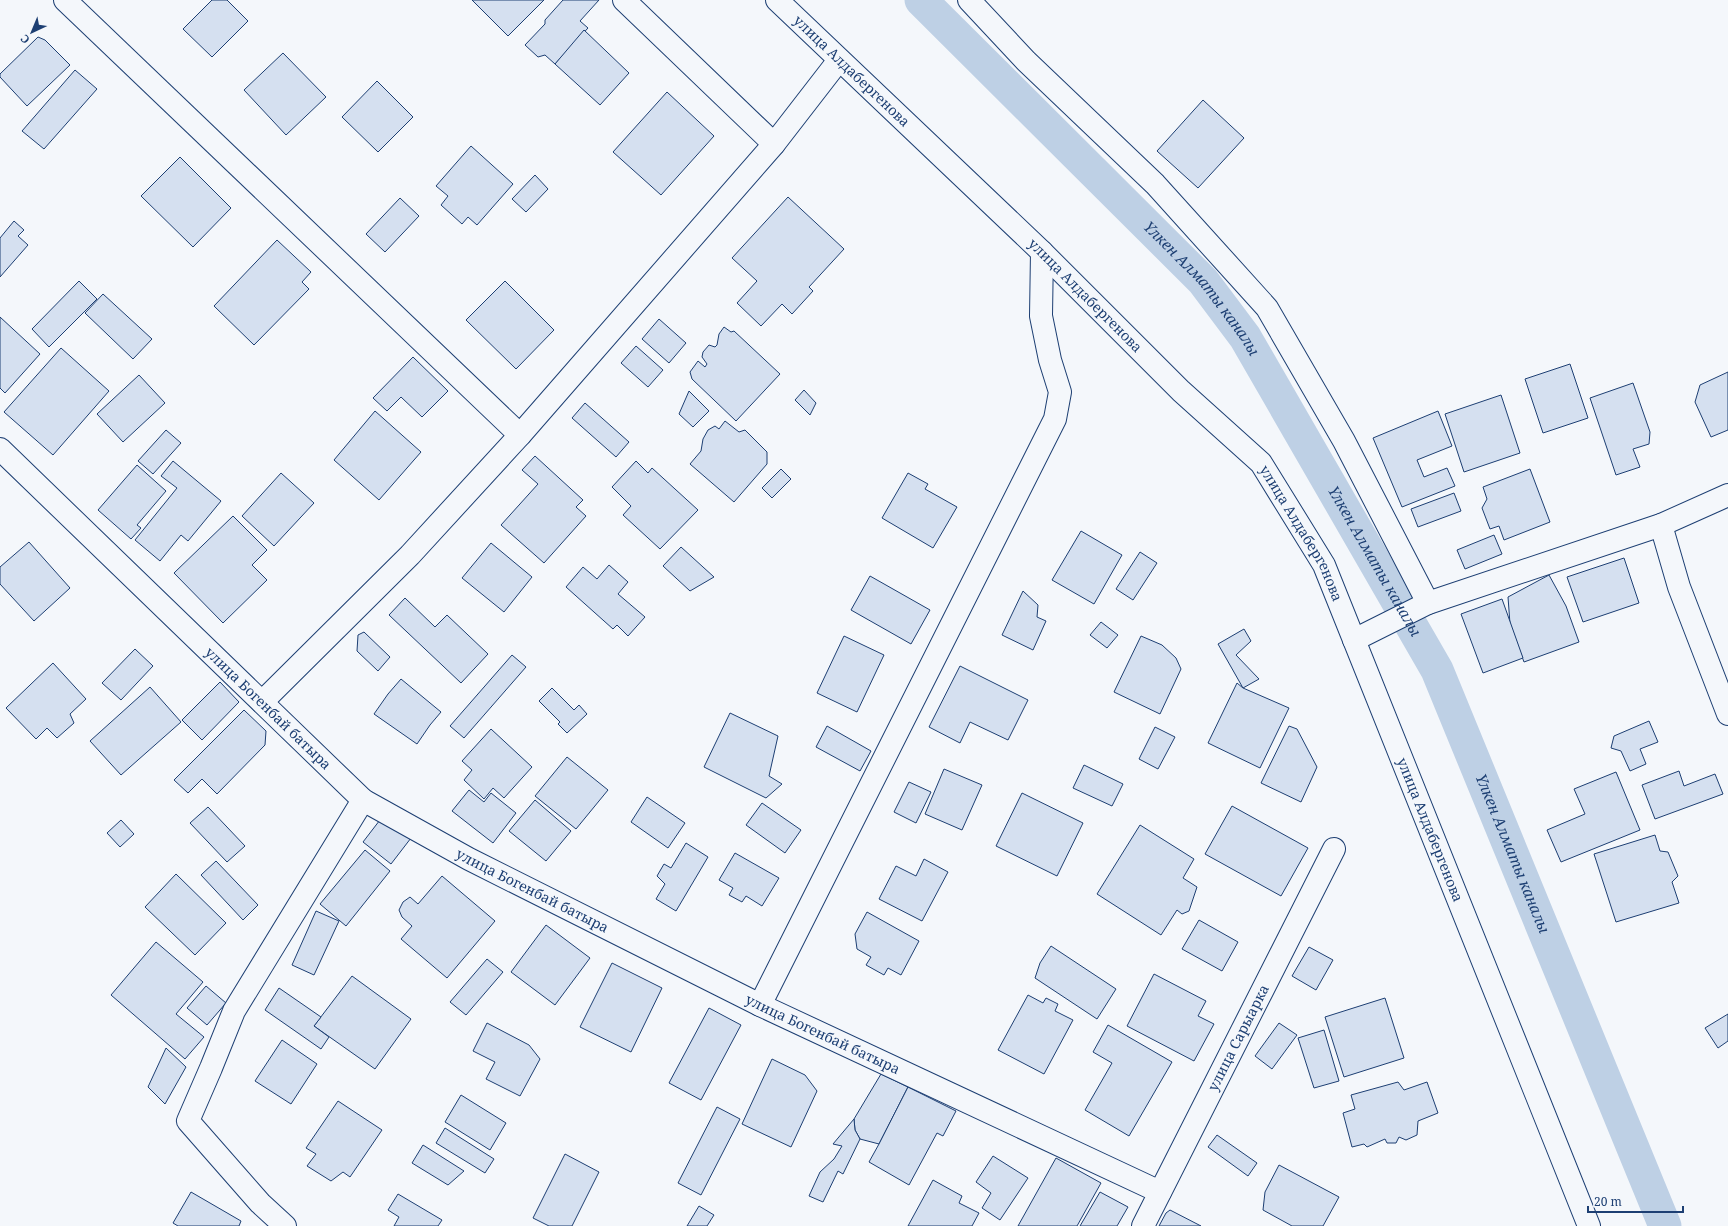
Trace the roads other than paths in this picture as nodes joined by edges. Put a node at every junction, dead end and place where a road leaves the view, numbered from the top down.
1 (65, 0) edge
2 (624, 0) edge
3 (777, 0) edge
4 (969, 0) edge
5 (839, 60) junction
6 (774, 144) junction
7 (1042, 252) junction
8 (520, 435) junction
9 (0, 449) edge
10 (1728, 495) edge
11 (1661, 525) junction
12 (1428, 603) junction
13 (1354, 640) junction
14 (262, 702) junction
15 (1728, 714) edge
16 (363, 800) junction
17 (1334, 849) dead end
18 (760, 1005) junction
19 (1160, 1192) junction
20 (285, 1226) edge
21 (1143, 1226) edge
22 (1589, 1226) edge

1 - 8 street
2 - 6 street
3 - 5 street, улица Алдабергенова
4 - 12 street
5 - 6 street
5 - 7 street, улица Алдабергенова
6 - 8 street
7 - 13 street, улица Алдабергенова
7 - 18 street
8 - 14 street
9 - 14 street, улица Богенбай батыра
10 - 11 street
11 - 12 street
11 - 15 street
12 - 13 street
13 - 22 street, улица Алдабергенова
14 - 16 street, улица Богенбай батыра
16 - 18 street, улица Богенбай батыра
16 - 20 street
17 - 19 street, улица Сарыарка
18 - 19 street, улица Богенбай батыра
19 - 21 street, улица Сарыарка

